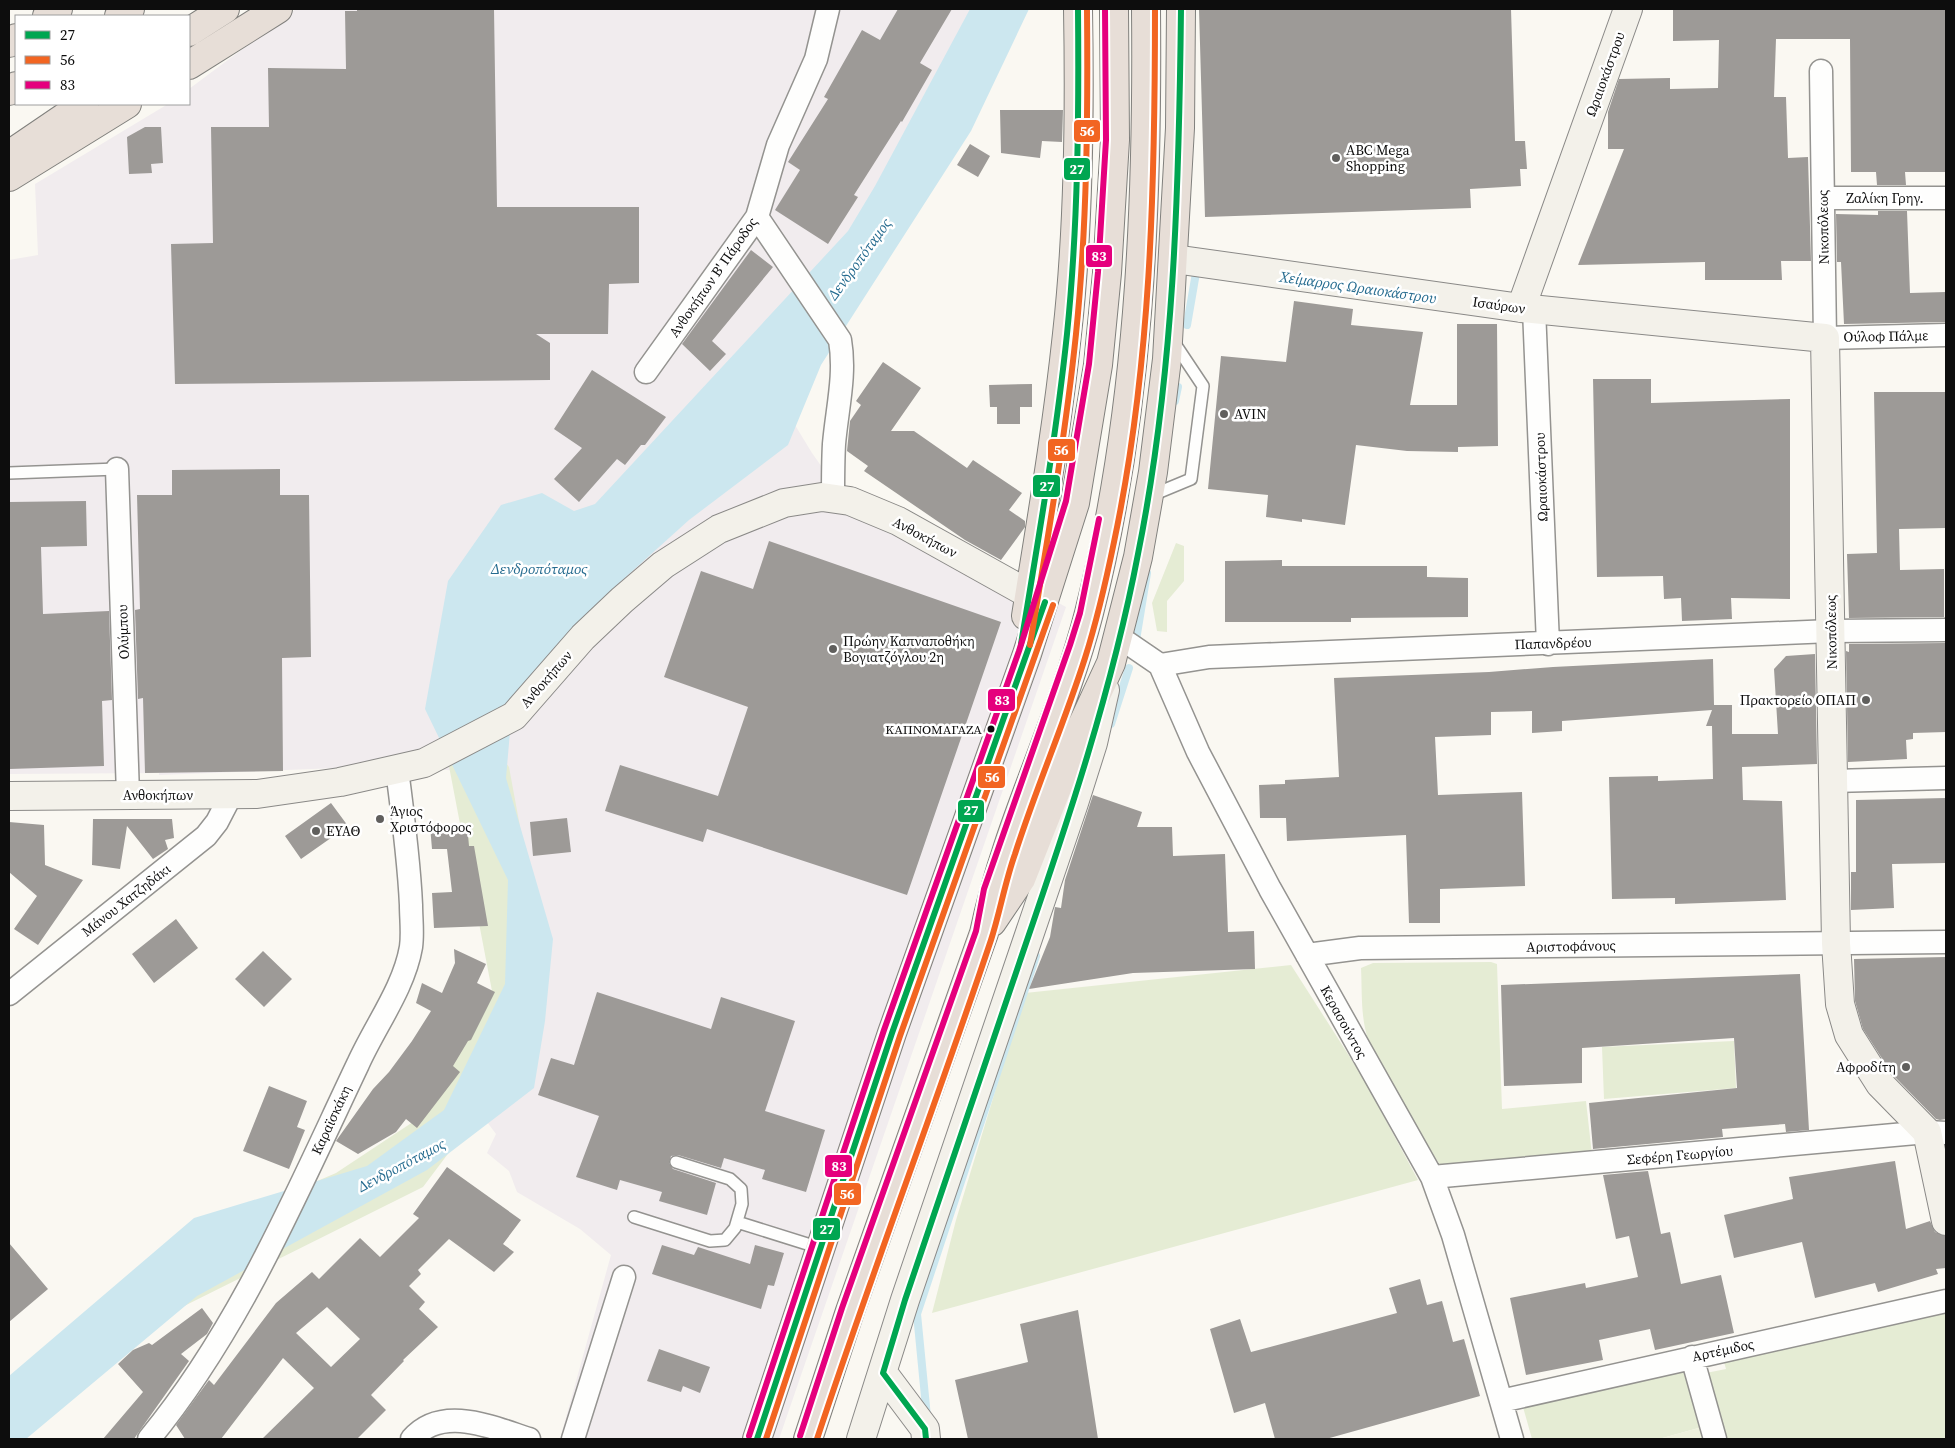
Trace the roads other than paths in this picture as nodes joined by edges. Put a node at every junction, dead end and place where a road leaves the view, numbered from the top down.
1 (224, 9) edge
2 (278, 9) edge
3 (828, 9) edge
4 (1078, 9) edge
5 (1114, 9) edge
6 (1146, 9) edge
7 (1181, 9) edge
8 (1628, 9) edge
9 (190, 31) edge
10 (190, 64) edge
11 (1821, 72) dead end
12 (83, 105) edge
13 (125, 105) edge
14 (9, 155) edge
15 (9, 177) edge
16 (1823, 198) junction
17 (1946, 198) edge
18 (757, 217) junction
19 (1174, 259) junction
20 (1528, 309) junction
21 (1946, 335) edge
22 (1169, 336) junction
23 (1825, 338) junction
24 (646, 372) dead end
25 (117, 469) joint
26 (9, 473) edge
27 (1148, 497) junction
28 (833, 498) junction
29 (1029, 594) junction
30 (1946, 630) edge
31 (1832, 631) junction
32 (1119, 636) junction
33 (1548, 644) junction
34 (1111, 663) junction
35 (1160, 665) junction
36 (1013, 694) junction
37 (397, 770) junction
38 (1946, 778) edge
39 (1833, 781) junction
40 (231, 795) junction
41 (9, 796) edge
42 (128, 796) junction
43 (984, 933) junction
44 (1836, 942) junction
45 (1946, 942) edge
46 (1307, 955) junction
47 (9, 994) edge
48 (1937, 1133) edge
49 (676, 1162) dead end
50 (1432, 1177) junction
51 (634, 1217) dead end
52 (1946, 1221) edge
53 (737, 1222) junction
54 (820, 1248) junction
55 (624, 1277) dead end
56 (1946, 1301) edge
57 (1692, 1357) junction
58 (883, 1373) junction
59 (1501, 1401) junction
60 (159, 1436) edge
61 (412, 1439) edge
62 (529, 1439) edge
63 (573, 1439) edge
64 (757, 1439) edge
65 (808, 1439) edge
66 (861, 1439) edge
67 (926, 1439) edge
68 (1512, 1439) edge
69 (1715, 1439) edge

1 - 9 highway
2 - 10 highway
3 - 18 street, Ανθοκήπων Β' Πάροδος
4 - 29 highway
5 - 36 highway
6 - 43 highway
7 - 19 highway
8 - 20 street, Ωραιοκάστρου
11 - 16 street, Νικοπόλεως
12 - 14 highway
13 - 15 highway
16 - 17 street, Ζαλίκη Γρηγ.
16 - 23 street, Νικοπόλεως
18 - 24 street, Ανθοκήπων Β' Πάροδος
18 - 28 street
19 - 20 street, Ισαύρων
19 - 22 highway
20 - 23 street, Ισαύρων
20 - 33 street, Ωραιοκάστρου
21 - 23 street, Ούλοφ Πάλμε
22 - 27 highway
22 - 27 lane
23 - 31 street, Νικοπόλεως
25 - 26 lane
25 - 42 street, Ολύμπου
27 - 32 highway
28 - 29 street, Ανθοκήπων
28 - 37 street, Ανθοκήπων
29 - 36 highway
30 - 31 street, Παπανδρέου
31 - 33 street, Παπανδρέου
31 - 39 street, Νικοπόλεως
32 - 34 highway
32 - 35 street
33 - 35 street, Παπανδρέου
34 - 43 highway
34 - 58 street
35 - 46 street, Κερασούντος
36 - 54 highway
37 - 40 street, Ανθοκήπων
37 - 60 street, Καραϊσκάκη
38 - 39 street
39 - 44 street, Νικοπόλεως
40 - 42 street, Ανθοκήπων
40 - 47 street, Μάνου Χατζηδάκι
41 - 42 street, Ανθοκήπων
43 - 65 highway
44 - 45 street, Αριστοφάνoυς
44 - 46 street, Αριστοφάνoυς
44 - 48 street, Νικοπόλεως
46 - 50 street, Κερασούντος
48 - 50 street, Σεφέρη Γεωργίου
48 - 52 street
49 - 53 lane
50 - 59 street, Κερασούντος
51 - 53 lane
53 - 54 lane
54 - 64 highway
55 - 63 street
56 - 57 street, Αρτέμιδος
57 - 59 street, Αρτέμιδος
57 - 69 street
58 - 66 street
58 - 67 street
59 - 68 street, Κερασούντος
61 - 62 street

